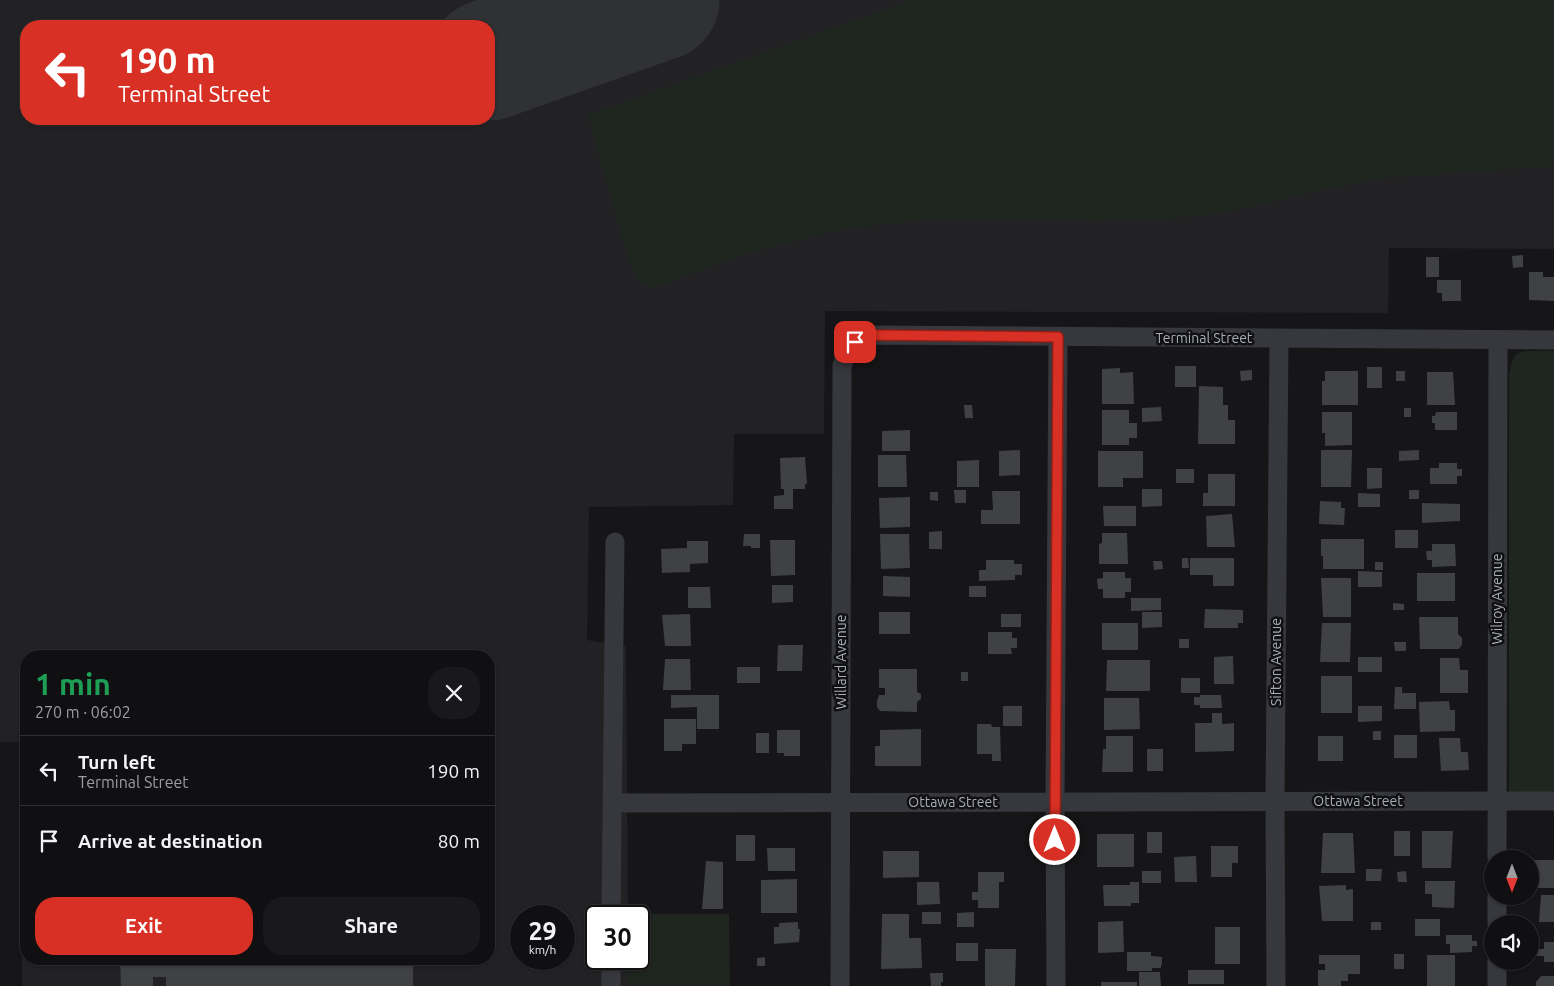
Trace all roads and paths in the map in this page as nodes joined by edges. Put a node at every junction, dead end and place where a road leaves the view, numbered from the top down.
1 (1058, 337) junction
2 (1279, 339) junction
3 (1498, 340) junction
4 (1554, 340) edge
5 (855, 342) joint
6 (615, 542) dead end
7 (1055, 801) junction
8 (1275, 801) junction
9 (1497, 801) junction
10 (1554, 801) edge
11 (613, 803) junction
12 (840, 803) junction
13 (1497, 850) edge
14 (611, 905) edge
15 (611, 970) edge
16 (1498, 970) edge
17 (611, 986) edge
18 (840, 986) edge
19 (1056, 986) edge
20 (1276, 986) edge
21 (1498, 986) edge

1 - 2 street, Terminal Street
1 - 5 street, Terminal Street
1 - 7 street
2 - 3 street, Terminal Street
2 - 8 street, Sifton Avenue
3 - 4 street, Terminal Street
3 - 9 street, Wilroy Avenue
5 - 12 street, Willard Avenue
6 - 11 street
7 - 8 street, Ottawa Street
7 - 12 street, Ottawa Street
7 - 19 street
8 - 9 street, Ottawa Street
8 - 20 street, Sifton Avenue
9 - 10 street, Ottawa Street
9 - 13 street, Wilroy Avenue
11 - 12 street, Ottawa Street
11 - 14 street
12 - 18 street, Willard Avenue
15 - 17 street
16 - 21 street

